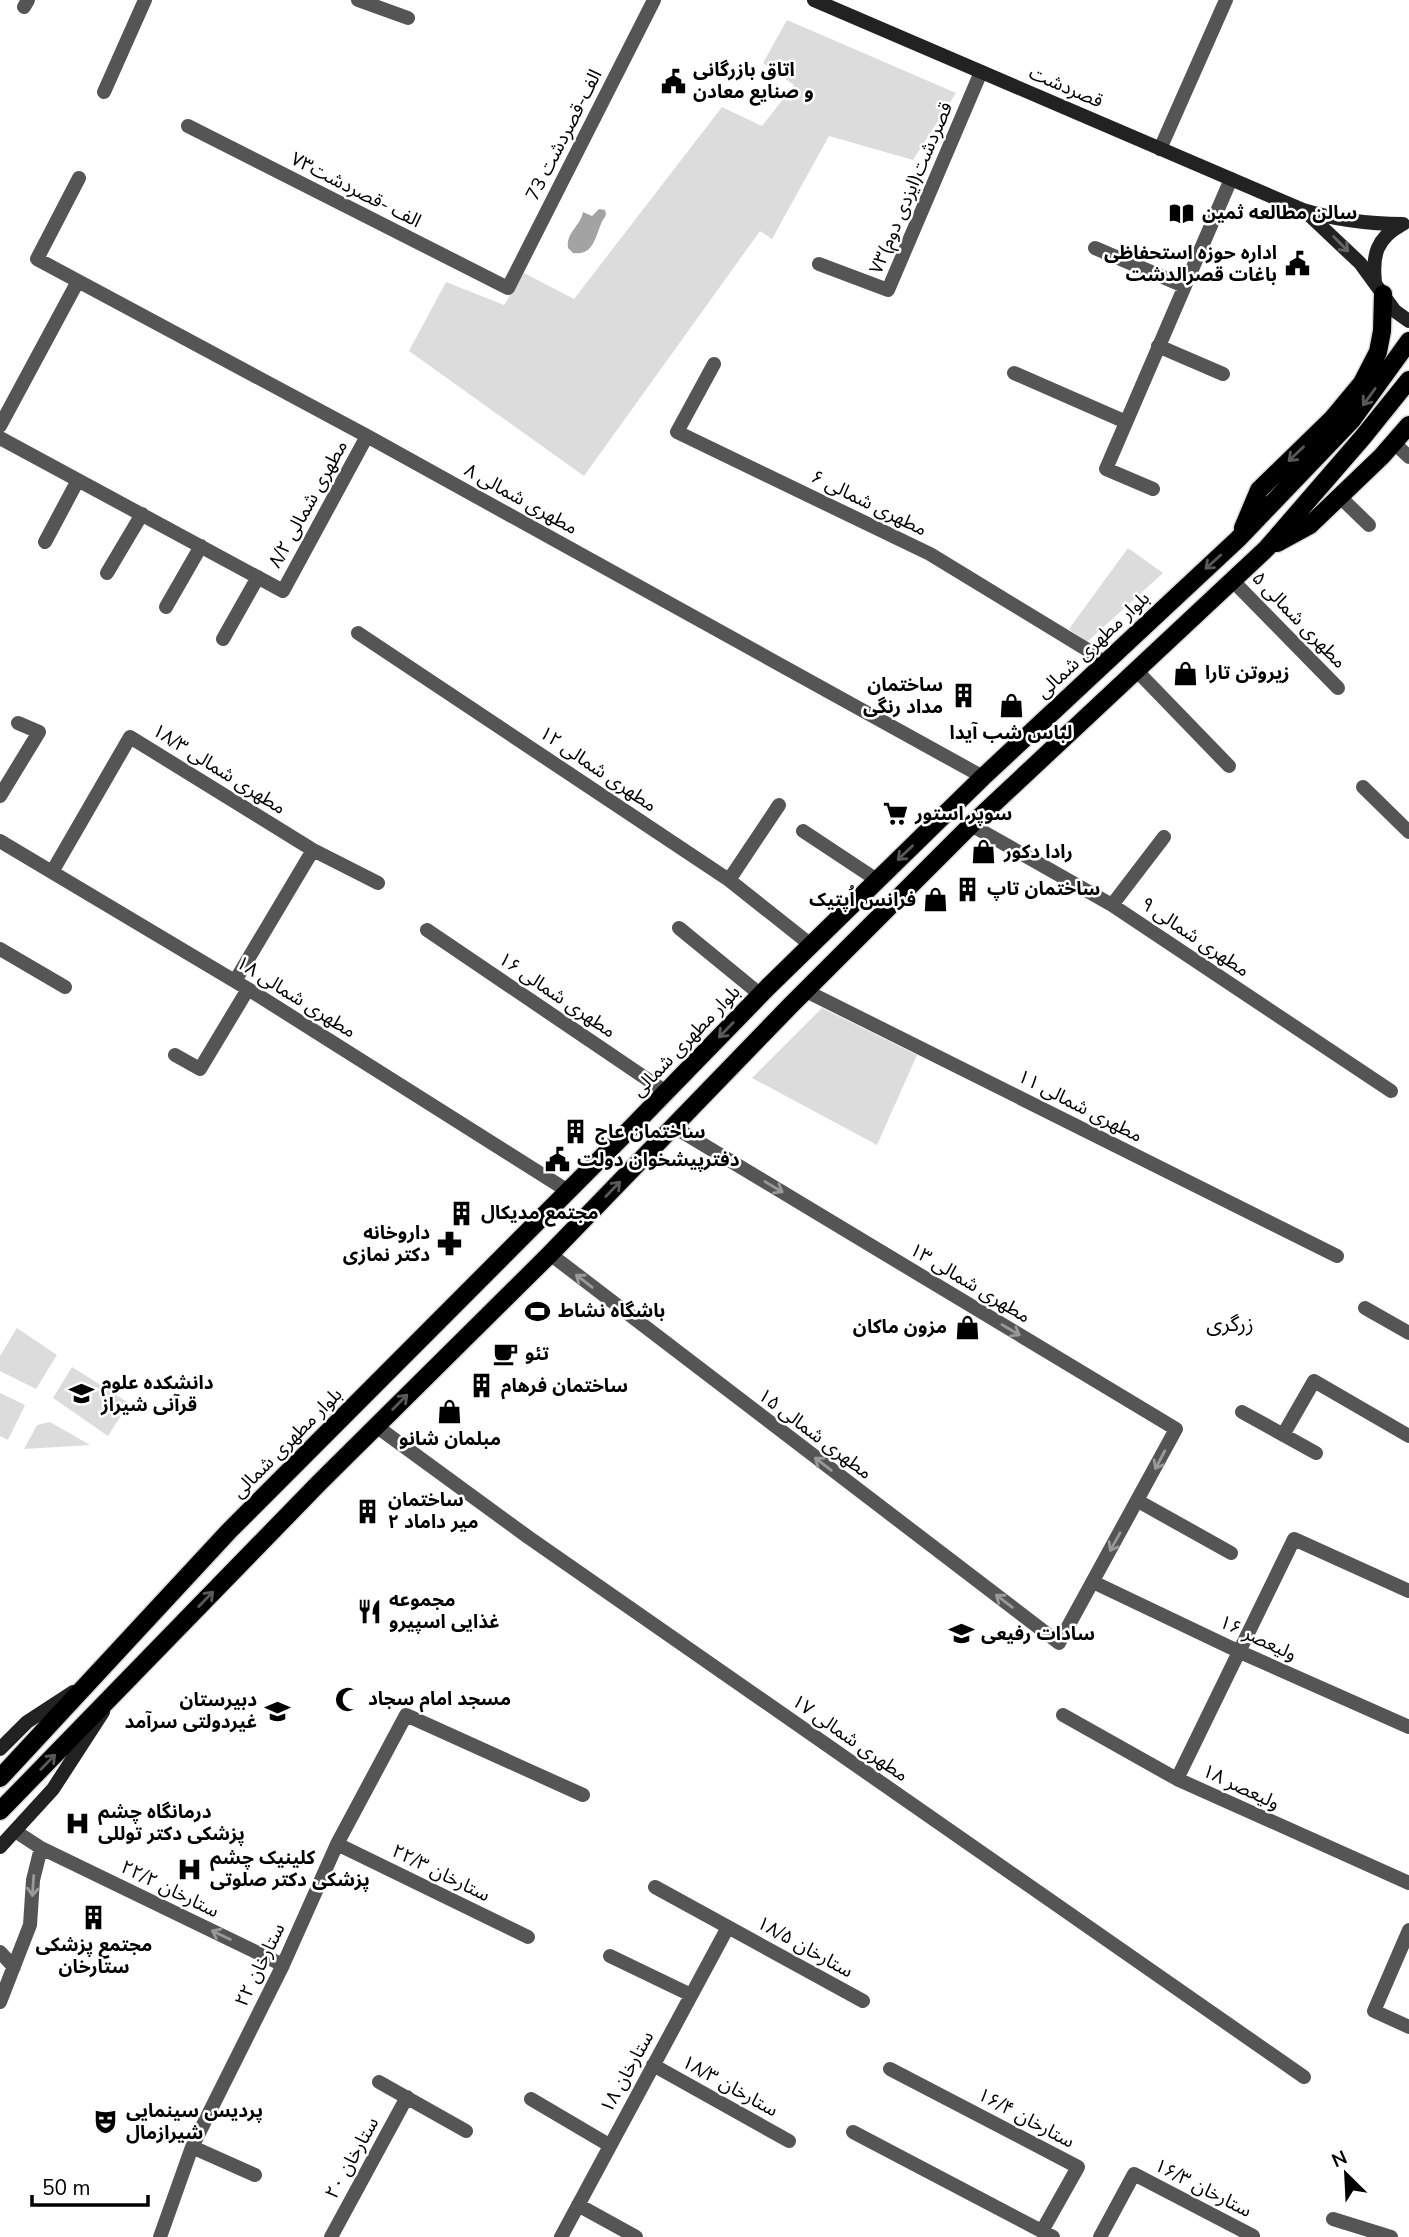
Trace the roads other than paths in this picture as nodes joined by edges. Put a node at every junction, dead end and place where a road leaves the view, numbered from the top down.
1 (145, 0) edge
2 (358, 0) edge
3 (654, 0) edge
4 (814, 0) edge
5 (1226, 0) edge
6 (408, 18) dead end
7 (981, 72) junction
8 (104, 92) dead end
9 (188, 126) dead end
10 (1160, 149) junction
11 (79, 178) dead end
12 (1231, 179) junction
13 (1303, 210) junction
14 (1406, 224) edge
15 (1095, 248) dead end
16 (820, 264) dead end
17 (78, 281) junction
18 (1184, 286) junction
19 (508, 288) joint
20 (1379, 288) junction
21 (1409, 321) edge
22 (1409, 341) edge
23 (1158, 346) junction
24 (713, 364) dead end
25 (1014, 373) dead end
26 (1223, 374) dead end
27 (1409, 380) edge
28 (1126, 422) junction
29 (1409, 425) edge
30 (0, 426) edge
31 (367, 436) junction
32 (0, 438) edge
33 (1393, 442) junction
34 (1409, 457) edge
35 (78, 480) junction
36 (1153, 489) dead end
37 (1340, 497) junction
38 (142, 514) junction
39 (1369, 525) dead end
40 (1238, 539) junction
41 (45, 542) dead end
42 (201, 547) junction
43 (1267, 548) junction
44 (107, 572) dead end
45 (258, 577) junction
46 (1232, 580) junction
47 (166, 607) dead end
48 (358, 633) dead end
49 (222, 639) dead end
50 (1104, 663) junction
51 (1137, 671) junction
52 (1338, 688) dead end
53 (18, 723) dead end
54 (1228, 766) dead end
55 (983, 777) junction
56 (1363, 787) dead end
57 (0, 796) edge
58 (779, 804) dead end
59 (971, 825) junction
60 (803, 831) dead end
61 (1409, 832) edge
62 (1164, 837) dead end
63 (0, 841) edge
64 (313, 849) junction
65 (52, 872) junction
66 (729, 880) junction
67 (877, 880) junction
68 (379, 883) dead end
69 (1112, 905) junction
70 (679, 928) dead end
71 (426, 930) dead end
72 (811, 945) junction
73 (0, 949) edge
74 (234, 981) junction
75 (65, 986) dead end
76 (248, 989) junction
77 (806, 990) junction
78 (761, 995) junction
79 (175, 1055) dead end
80 (1391, 1091) dead end
81 (666, 1092) junction
82 (674, 1127) junction
83 (568, 1191) junction
84 (550, 1254) junction
85 (1337, 1256) dead end
86 (1365, 1308) dead end
87 (1409, 1333) edge
88 (1242, 1412) dead end
89 (376, 1426) junction
90 (1283, 1435) junction
91 (1409, 1436) edge
92 (1316, 1453) dead end
93 (1138, 1502) junction
94 (1231, 1553) dead end
95 (1093, 1582) junction
96 (1409, 1591) edge
97 (1240, 1652) junction
98 (95, 1677) junction
99 (113, 1696) junction
100 (1063, 1715) dead end
101 (1409, 1727) edge
102 (0, 1749) edge
103 (0, 1778) edge
104 (1177, 1779) junction
105 (583, 1795) dead end
106 (0, 1811) edge
107 (15, 1831) junction
108 (337, 1844) junction
109 (0, 1847) edge
110 (41, 1848) junction
111 (1409, 1883) edge
112 (655, 1887) dead end
113 (728, 1927) junction
114 (1409, 1930) edge
115 (528, 1937) dead end
116 (0, 1952) edge
117 (610, 1956) dead end
118 (283, 1965) junction
119 (14, 1967) junction
120 (691, 1995) junction
121 (863, 2001) dead end
122 (0, 2002) edge
123 (1409, 2027) edge
124 (653, 2066) junction
125 (890, 2069) dead end
126 (1304, 2077) dead end
127 (379, 2082) dead end
128 (407, 2097) junction
129 (531, 2099) dead end
130 (466, 2131) dead end
131 (853, 2132) dead end
132 (789, 2141) dead end
133 (609, 2145) junction
134 (192, 2147) junction
135 (255, 2175) dead end
136 (578, 2205) junction
137 (1333, 2219) dead end
138 (1047, 2234) edge
139 (1253, 2236) edge
140 (160, 2237) edge
141 (331, 2237) edge
142 (561, 2237) edge
143 (636, 2237) edge
144 (1100, 2237) edge
145 (1391, 2237) edge

1 - 8 street
2 - 6 street
3 - 19 street, 73 الف-قصردشت
4 - 7 main road, قصردشت
5 - 10 street
7 - 10 main road, قصردشت
7 - 16 street, ۷۳قصردشت(ایزدی دوم)
9 - 19 street, الف -قصردشت۷۳
10 - 12 main road, قصردشت
11 - 17 street, ۸ مطهری شمالی
12 - 13 main road, قصردشت
12 - 18 street
13 - 14 main road
13 -> 20 main road
14 - 20 main road
15 - 18 street
17 - 30 street
17 - 31 street, ۸ مطهری شمالی
18 - 23 street
20 - 21 main road
20 -> 40 main road
22 -> 40 main road, بلوار مطهرى شمالى
23 - 26 street
23 - 28 street
24 - 50 street, ۶ مطهری شمالی
25 - 28 street
27 - 43 main road
28 - 36 street
29 - 33 main road
31 - 45 street, ۸/۲ مطهری شمالی
31 - 55 street, ۸ مطهری شمالی
32 - 35 street
33 - 34 street
33 - 37 main road
35 - 38 street
35 - 41 street
37 - 39 street
37 - 43 main road
38 - 42 street
38 - 44 street
40 -> 50 main road, بلوار مطهرى شمالى
42 - 45 street
42 - 47 street
43 - 46 main road
45 - 49 street
46 - 51 main road
46 - 52 street, ۵ مطهری شمالی
48 - 66 street, ۱۲ مطهری شمالی
50 - 55 main road, بلوار مطهرى شمالى
51 - 54 street
51 - 59 main road
53 - 57 street
55 -> 67 main road, بلوار مطهرى شمالى
56 - 61 street
58 - 66 street
59 - 69 street, ۹ مطهری شمالی
59 - 77 main road
60 - 67 street
62 - 69 street
63 - 65 street, ۱۸ مطهری شمالی
64 - 65 street, ۱۸/۳ مطهری شمالی
64 - 68 street
64 - 74 street
65 - 74 street, ۱۸ مطهری شمالی
66 - 72 street, ۱۲ مطهری شمالی
67 - 72 main road, بلوار مطهرى شمالى
69 - 80 street, ۹ مطهری شمالی
70 - 78 street
71 - 81 street, ۱۶ مطهری شمالی
72 - 78 main road, بلوار مطهرى شمالى
73 - 75 street
74 - 76 street, ۱۸ مطهری شمالی
76 - 79 street
76 - 83 street, ۱۸ مطهری شمالی
77 - 82 main road
77 - 85 street, ۱۱ مطهری شمالی
78 -> 81 main road, بلوار مطهرى شمالى
81 - 83 main road, بلوار مطهرى شمالى
84 -> 82 main road
82 -> 93 street, ۱۳ مطهری شمالی
83 - 98 main road, بلوار مطهرى شمالى
89 -> 84 main road
95 -> 84 street, ۱۵ مطهری شمالی
86 - 87 street
88 - 90 street
99 -> 89 main road
89 - 126 street, ۱۷ مطهری شمالی
90 - 91 street
90 - 92 street
93 - 94 street
93 -> 95 street
95 - 97 street, ۱۶ ولیعصر
96 - 97 street
97 - 101 street, ۱۶ ولیعصر
97 - 104 street
98 - 102 main road
98 - 103 main road, بلوار مطهرى شمالى
106 -> 99 main road
99 - 107 main road
100 - 104 street, ۱۸ ولیعصر
104 - 111 street, ۱۸ ولیعصر
105 - 108 street, ۲۲ ستارخان
107 - 109 main road
107 - 110 street, ۲۲/۲ ستارخان
108 - 115 street, ۲۲/۳ ستارخان
108 - 118 street, ۲۲ ستارخان
118 -> 110 street, ۲۲/۲ ستارخان
110 -> 119 street
112 - 113 street, ۱۸/۵ ستارخان
113 - 120 street, ۱۸ ستارخان
113 - 121 street, ۱۸/۵ ستارخان
114 - 123 street
116 - 119 street
117 - 120 street
118 - 134 street, ۲۲ ستارخان
119 - 122 street
120 - 124 street, ۱۸ ستارخان
124 - 132 street, ۱۸/۳ ستارخان
124 - 133 street, ۱۸ ستارخان
125 - 138 street, ۱۶/۴ ستارخان
127 - 128 street
128 - 130 street
128 - 141 street, ۲۰ ستارخان
129 - 133 street
131 - 138 street, ۱۶/۴ ستارخان
133 - 136 street, ۱۸ ستارخان
134 - 135 street
134 - 140 street, ۲۲ ستارخان
136 - 142 street, ۱۸ ستارخان
136 - 143 street
137 - 145 street
139 - 144 street, ۱۶/۳ ستارخان

